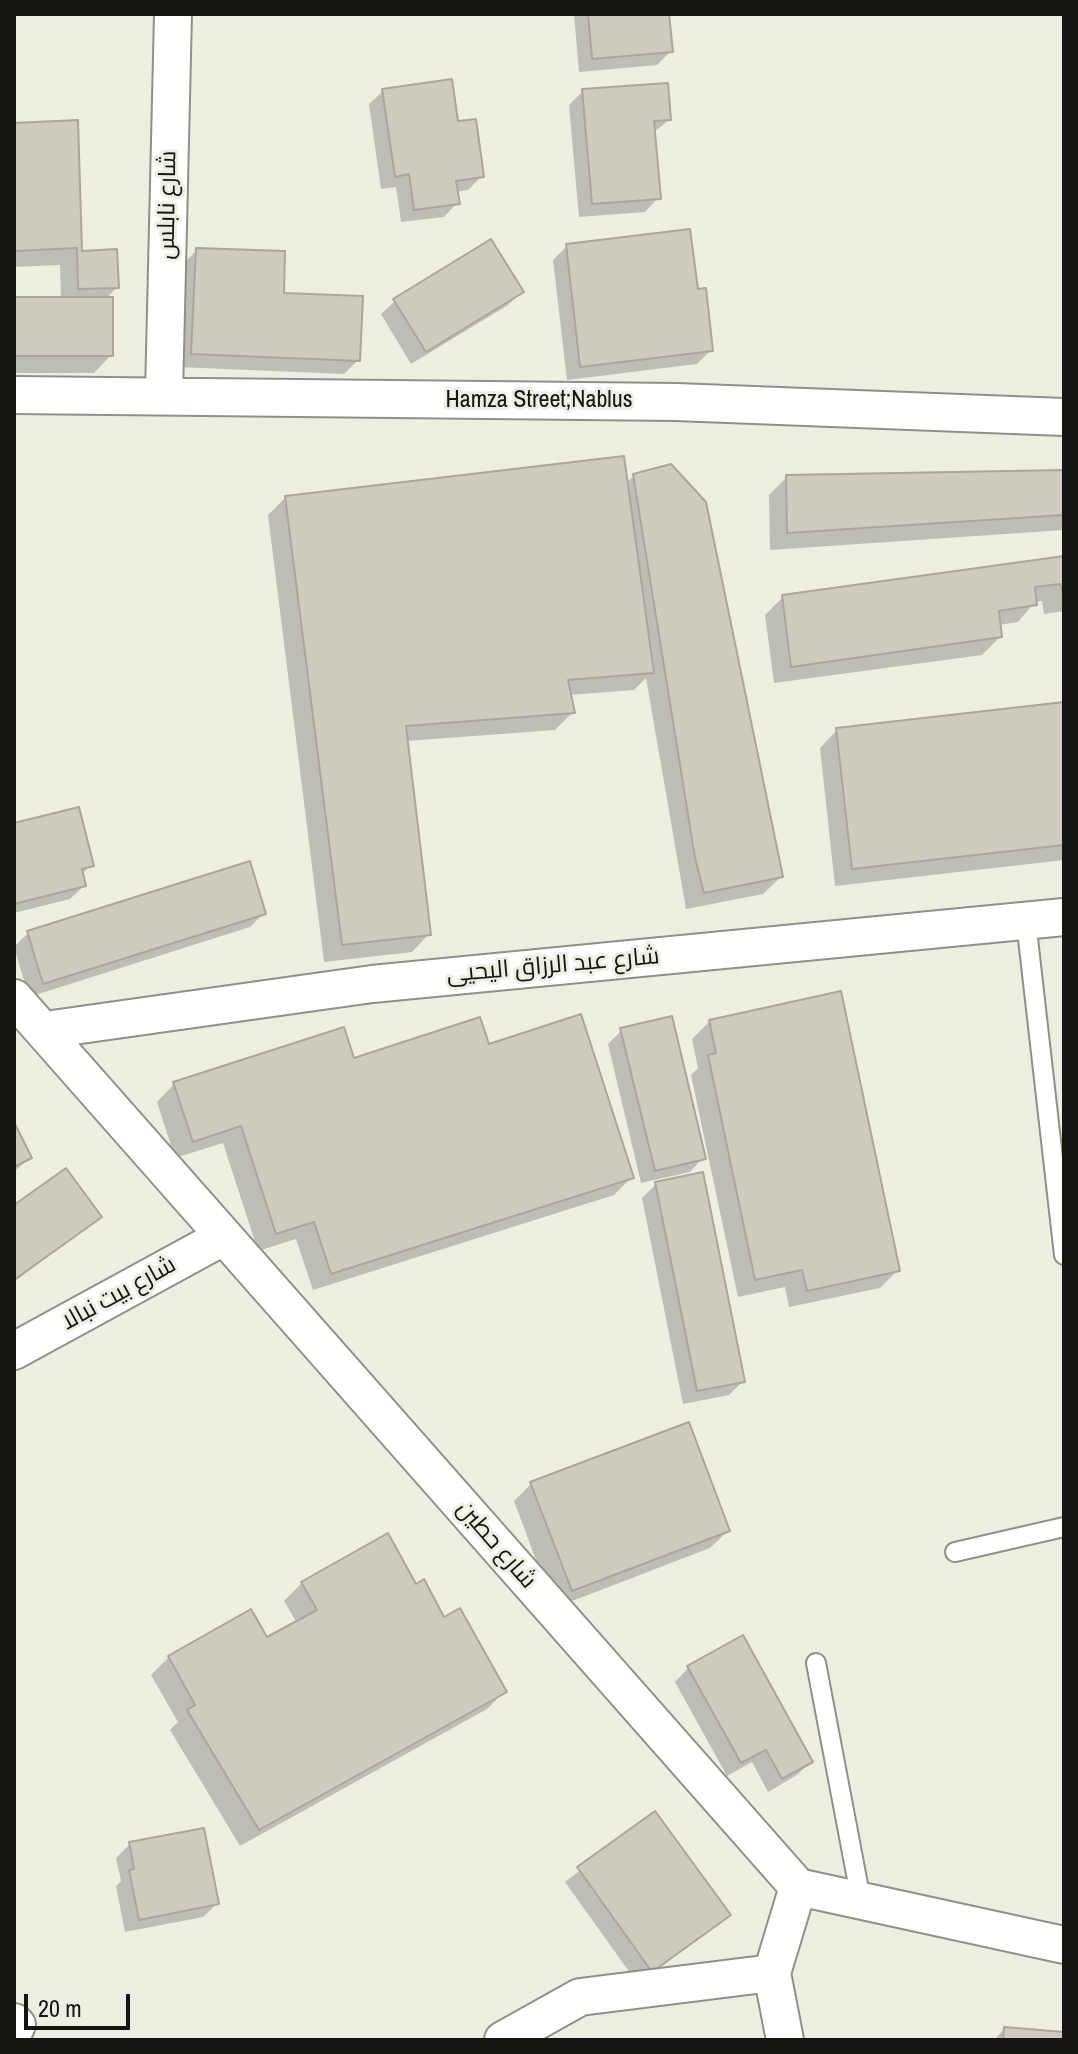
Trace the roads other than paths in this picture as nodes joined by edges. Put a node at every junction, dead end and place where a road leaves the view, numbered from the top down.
1 (173, 14) edge
2 (14, 395) edge
3 (164, 395) junction
4 (1064, 417) edge
5 (1064, 917) edge
6 (1026, 921) junction
7 (14, 998) edge
8 (45, 1030) junction
9 (223, 1237) junction
10 (1064, 1255) edge
11 (14, 1351) edge
12 (1064, 1527) edge
13 (955, 1552) dead end
14 (816, 1663) dead end
15 (798, 1887) junction
16 (861, 1900) junction
17 (1064, 1945) edge
18 (772, 1973) junction
19 (14, 2022) edge
20 (14, 2031) edge
21 (503, 2040) edge
22 (785, 2040) edge

1 - 3 street, شارع نابلس
2 - 3 street, Hamza Street;Nablus
3 - 4 street, Hamza Street;Nablus
5 - 6 street, شارع عبد الرزاق اليحيى
6 - 8 street, شارع عبد الرزاق اليحيى
6 - 10 lane
7 - 8 street, شارع حطين
8 - 9 street, شارع حطين
9 - 11 street, شارع بيت نبالا
9 - 15 street, شارع حطين
12 - 13 lane
14 - 16 lane
15 - 16 street
15 - 18 street
16 - 17 street
18 - 21 street
18 - 22 street
19 - 20 street

